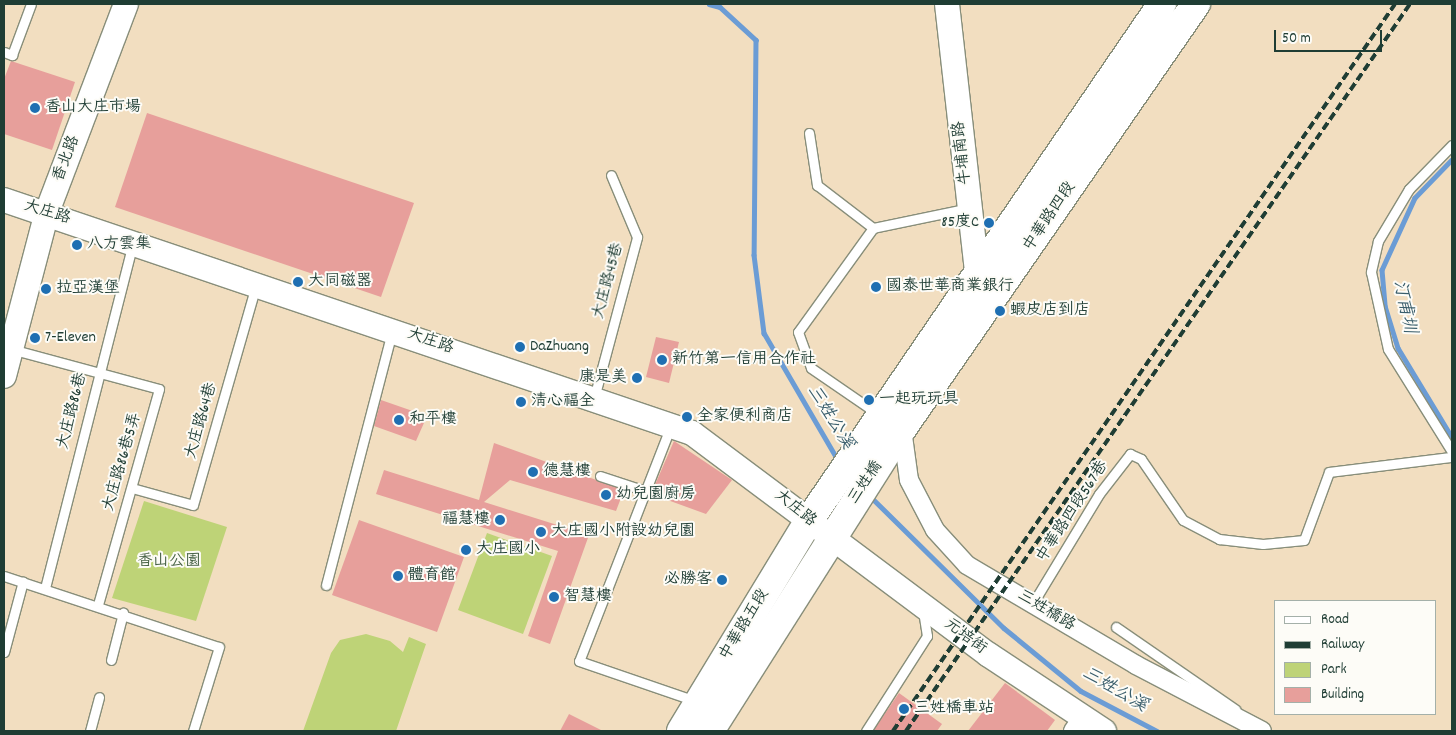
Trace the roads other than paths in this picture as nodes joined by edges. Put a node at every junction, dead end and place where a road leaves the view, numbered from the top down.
1 (126, 4) edge
2 (947, 4) edge
3 (1162, 4) edge
4 (1196, 4) edge
5 (30, 8) edge
6 (4, 52) edge
7 (810, 133) dead end
8 (1452, 145) edge
9 (611, 175) dead end
10 (4, 200) edge
11 (970, 208) junction
12 (47, 212) junction
13 (873, 228) junction
14 (133, 241) junction
15 (977, 271) junction
16 (257, 283) junction
17 (1000, 291) junction
18 (393, 329) junction
19 (11, 349) junction
20 (98, 372) junction
21 (4, 376) edge
22 (594, 398) junction
23 (892, 423) junction
24 (671, 425) junction
25 (1452, 452) edge
26 (1452, 457) edge
27 (600, 476) dead end
28 (132, 488) junction
29 (646, 490) junction
30 (820, 528) junction
31 (4, 576) edge
32 (23, 581) junction
33 (326, 585) dead end
34 (45, 588) junction
35 (922, 603) junction
36 (1033, 603) junction
37 (98, 604) junction
38 (124, 613) junction
39 (1116, 627) dead end
40 (4, 652) edge
41 (110, 660) dead end
42 (99, 697) dead end
43 (699, 702) junction
44 (1078, 725) edge
45 (1256, 728) edge
46 (90, 731) edge
47 (193, 731) edge
48 (681, 731) edge
49 (710, 731) edge
50 (866, 731) edge
51 (1104, 731) edge

1 - 12 street, 香北路
2 - 11 street, 牛埔南路
3 - 15 main road, 中華路四段
4 - 17 main road, 中華路四段
5 - 6 lane
7 - 13 lane
8 - 25 lane
9 - 22 lane, 大庄路45巷
10 - 12 street, 大庄路
11 - 13 lane
11 - 15 street, 牛埔南路
12 - 14 street, 大庄路
12 - 19 street, 香北路
13 - 23 lane
14 - 16 street, 大庄路
14 - 20 lane, 大庄路86巷
15 - 17 street
15 - 23 main road, 中華路四段
16 - 18 street, 大庄路
16 - 28 lane, 大庄路64巷
17 - 23 main road, 中華路四段
18 - 22 street, 大庄路
18 - 33 lane
19 - 20 lane
19 - 21 street, 香北路
20 - 28 lane, 大庄路86巷5弄
20 - 34 lane, 大庄路86巷
22 - 24 street, 大庄路
23 - 30 main road, 三姓橋
23 - 36 street, 三姓橋路
24 - 29 lane
24 - 30 street, 大庄路
26 - 36 lane, 中華路四段567巷
27 - 29 lane
28 - 37 lane, 大庄路86巷5弄
29 - 43 lane
30 - 35 street, 元培街
30 - 43 main road, 中華路五段
30 - 49 main road, 中華路五段
31 - 32 lane
32 - 34 lane
32 - 40 lane
34 - 37 lane
35 - 44 street, 元培街
35 - 50 lane
36 - 45 street, 三姓橋路
37 - 38 lane
38 - 41 lane
38 - 47 lane
39 - 45 lane
42 - 46 lane
43 - 48 main road, 中華路五段
44 - 51 street, 元培街

